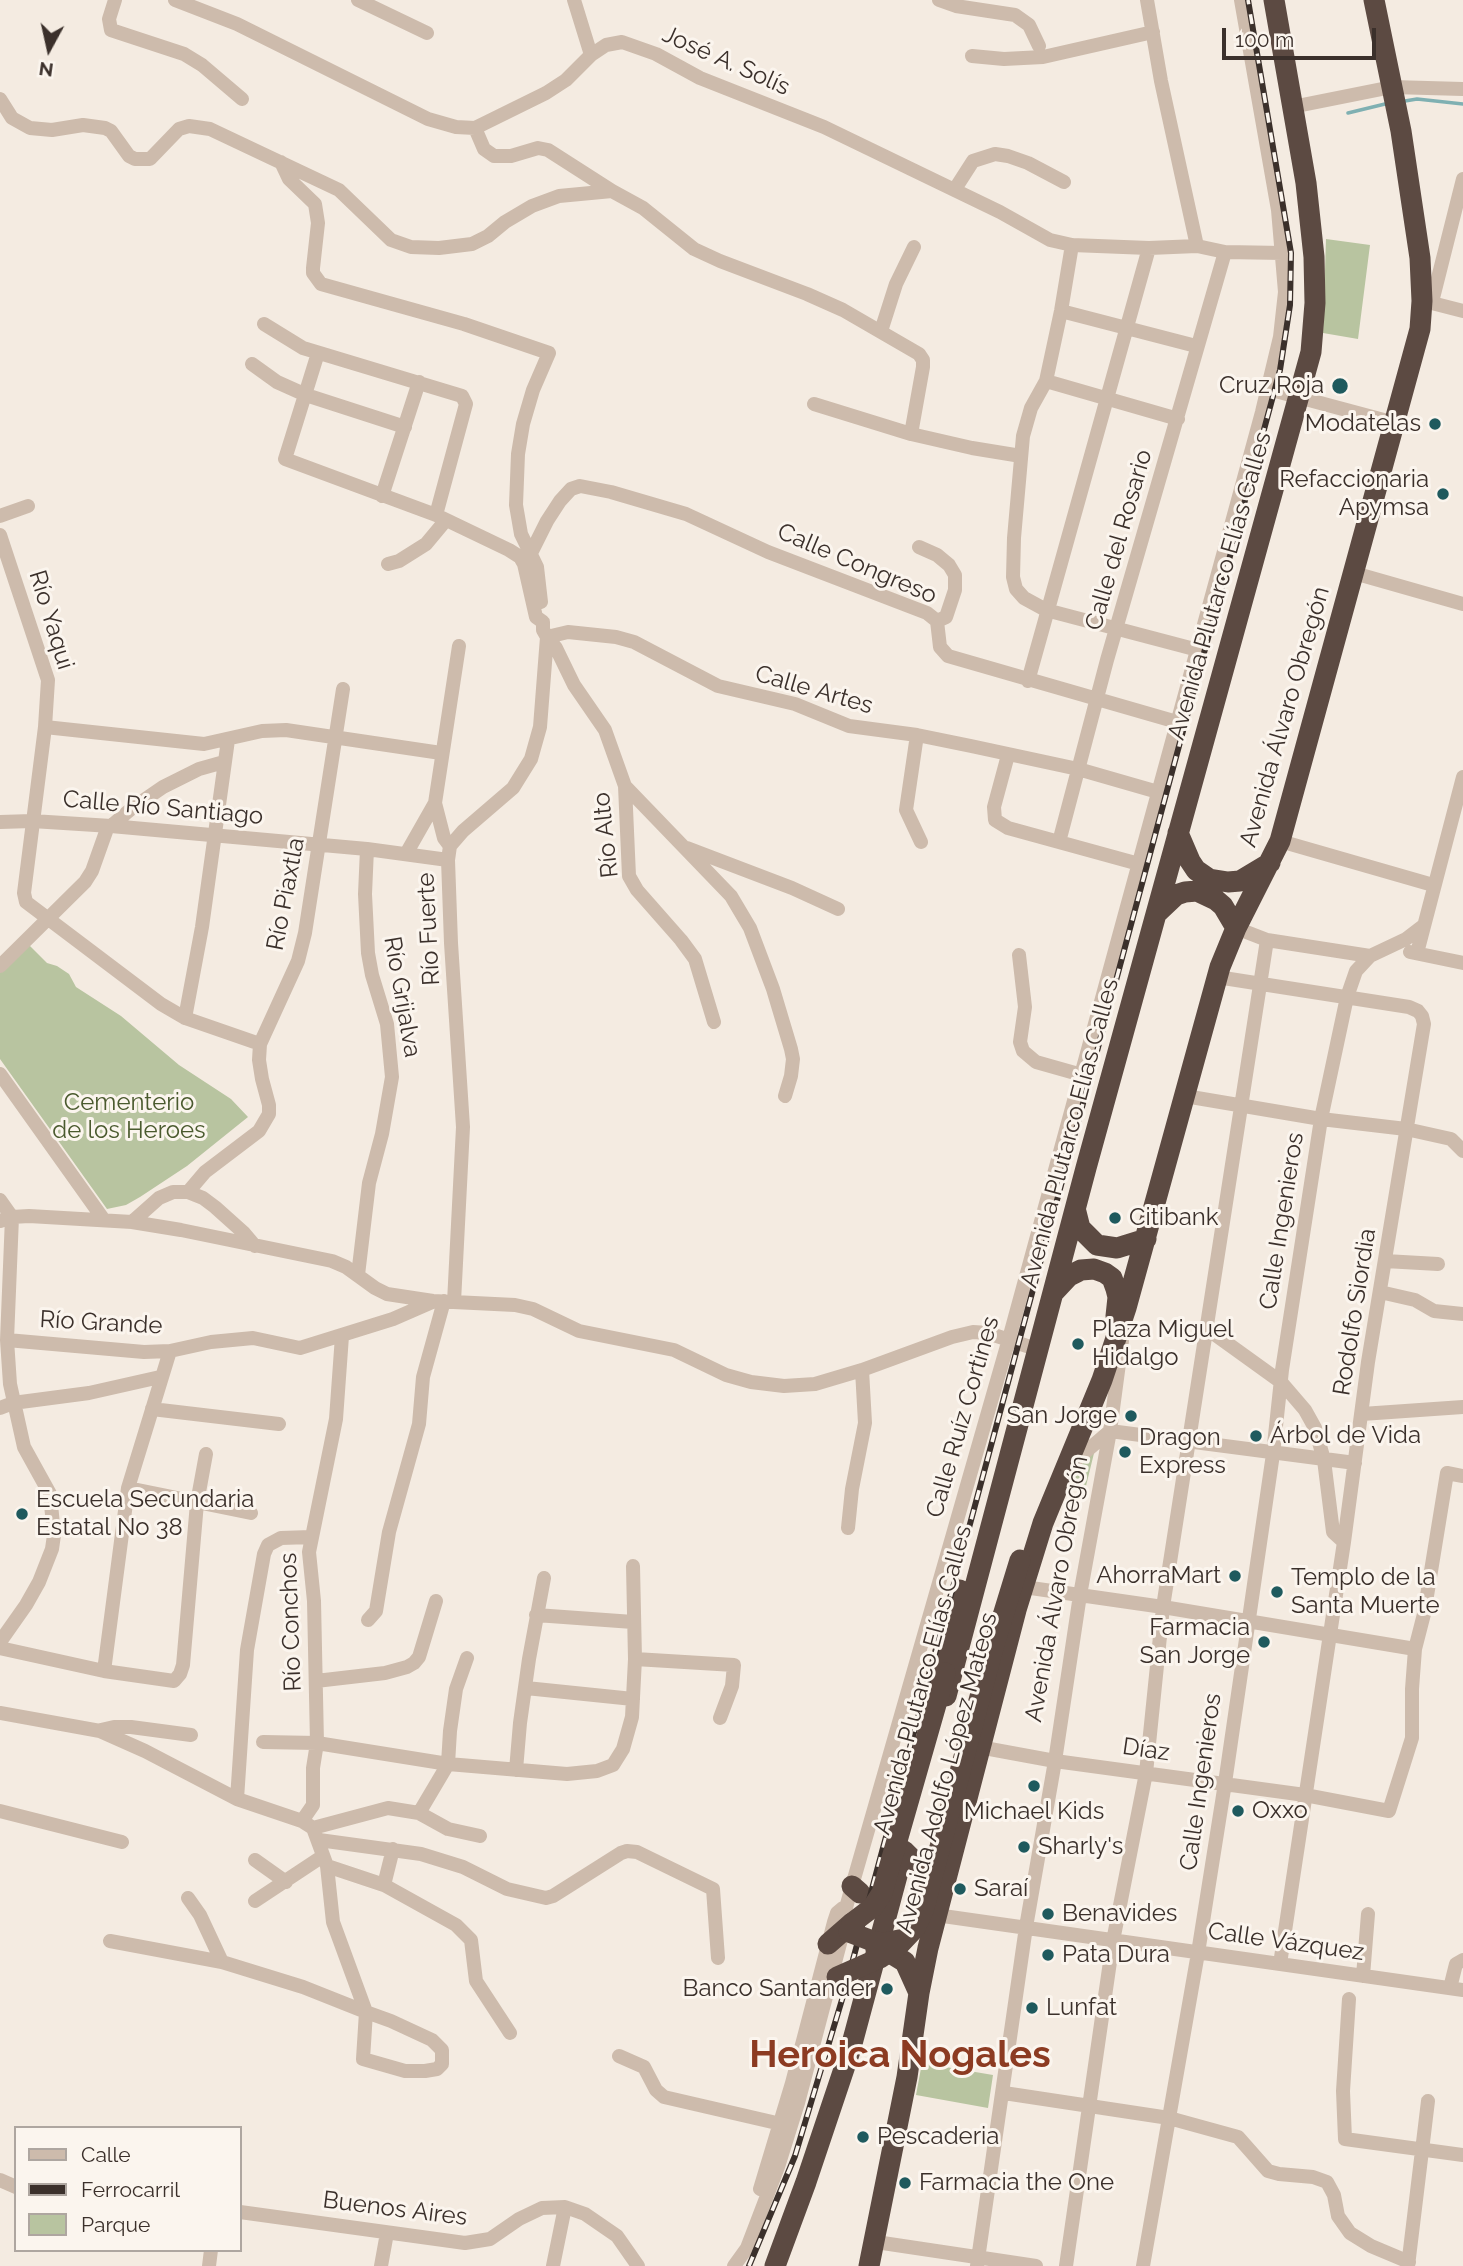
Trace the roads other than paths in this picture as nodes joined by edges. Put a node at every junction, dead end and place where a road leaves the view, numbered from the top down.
1 (115, 0) edge
2 (175, 0) edge
3 (358, 0) edge
4 (573, 0) edge
5 (939, 0) edge
6 (1147, 0) edge
7 (1241, 0) edge
8 (1274, 0) edge
9 (1374, 0) edge
10 (1153, 32) junction
11 (427, 33) dead end
12 (1039, 46) dead end
13 (591, 55) junction
14 (972, 56) dead end
15 (1392, 86) junction
16 (1463, 89) edge
17 (0, 99) edge
18 (242, 99) dead end
19 (1292, 107) junction
20 (475, 128) junction
21 (281, 162) junction
22 (1463, 179) edge
23 (1064, 182) dead end
24 (955, 189) junction
25 (612, 191) junction
26 (1072, 245) junction
27 (1197, 246) junction
28 (914, 247) dead end
29 (1149, 248) junction
30 (1224, 252) junction
31 (1283, 253) junction
32 (1427, 301) junction
33 (1061, 311) junction
34 (1463, 311) edge
35 (264, 324) dead end
36 (1126, 328) junction
37 (881, 331) junction
38 (1196, 346) junction
39 (318, 353) junction
40 (252, 365) dead end
41 (1046, 381) junction
42 (419, 382) junction
43 (1268, 389) junction
44 (306, 395) junction
45 (1105, 399) junction
46 (1299, 399) junction
47 (814, 404) dead end
48 (1178, 419) junction
49 (1395, 423) junction
50 (405, 427) junction
51 (911, 434) junction
52 (1021, 456) junction
53 (382, 496) junction
54 (28, 506) dead end
55 (0, 516) edge
56 (441, 517) junction
57 (0, 534) edge
58 (919, 547) dead end
59 (531, 553) junction
60 (388, 564) dead end
61 (1354, 573) junction
62 (1463, 604) edge
63 (1046, 610) junction
64 (937, 621) junction
65 (543, 622) junction
66 (1117, 628) junction
67 (547, 637) junction
68 (459, 646) dead end
69 (1198, 650) junction
70 (1028, 681) junction
71 (343, 689) dead end
72 (1096, 700) junction
73 (1177, 722) junction
74 (45, 727) junction
75 (918, 736) junction
76 (335, 737) junction
77 (228, 740) junction
78 (441, 753) junction
79 (1008, 755) junction
80 (224, 762) junction
81 (1079, 769) junction
82 (1463, 777) edge
83 (625, 786) junction
84 (1158, 793) junction
85 (435, 803) junction
86 (32, 821) junction
87 (0, 822) edge
88 (110, 826) junction
89 (1178, 833) junction
90 (215, 835) junction
91 (1280, 841) junction
92 (921, 842) dead end
93 (1059, 842) junction
94 (320, 844) junction
95 (683, 846) junction
96 (367, 849) junction
97 (449, 853) junction
98 (405, 854) junction
99 (1270, 863) junction
100 (1139, 864) junction
101 (1433, 885) junction
102 (1206, 886) junction
103 (838, 909) dead end
104 (1158, 912) junction
105 (46, 919) junction
106 (1423, 926) junction
107 (1236, 928) junction
108 (1267, 940) junction
109 (1391, 948) junction
110 (1417, 953) junction
111 (1019, 955) dead end
112 (1370, 956) junction
113 (1463, 963) edge
114 (0, 966) edge
115 (1217, 977) junction
116 (1262, 984) junction
117 (1347, 997) junction
118 (185, 1017) junction
119 (714, 1022) dead end
120 (260, 1044) junction
121 (0, 1074) edge
122 (1082, 1075) junction
123 (785, 1096) dead end
124 (1185, 1096) junction
125 (1241, 1105) junction
126 (1321, 1119) junction
127 (1406, 1129) junction
128 (1457, 1137) edge
129 (1463, 1151) edge
130 (188, 1192) junction
131 (0, 1200) edge
132 (1076, 1212) junction
133 (6, 1219) edge
134 (104, 1220) junction
135 (132, 1222) junction
136 (1146, 1239) junction
137 (255, 1247) junction
138 (1385, 1261) junction
139 (1438, 1264) dead end
140 (358, 1275) junction
141 (1380, 1292) junction
142 (1053, 1293) junction
143 (444, 1301) junction
144 (1126, 1308) junction
145 (1463, 1314) edge
146 (1206, 1328) junction
147 (342, 1336) junction
148 (1009, 1339) junction
149 (7, 1340) junction
150 (1038, 1350) junction
151 (170, 1351) junction
152 (862, 1370) junction
153 (160, 1377) junction
154 (1281, 1382) junction
155 (7, 1405) edge
156 (1463, 1406) edge
157 (152, 1409) junction
158 (1362, 1414) junction
159 (1088, 1415) junction
160 (279, 1424) dead end
161 (1110, 1431) junction
162 (1189, 1441) junction
163 (206, 1454) dead end
164 (1273, 1454) junction
165 (1324, 1460) junction
166 (1355, 1463) junction
167 (1068, 1466) junction
168 (1463, 1476) edge
169 (128, 1488) junction
170 (197, 1503) junction
171 (251, 1513) dead end
172 (1043, 1523) junction
173 (848, 1528) dead end
174 (311, 1537) junction
175 (1344, 1542) junction
176 (633, 1566) dead end
177 (978, 1577) junction
178 (544, 1578) dead end
179 (1024, 1587) junction
180 (1080, 1595) junction
181 (436, 1601) dead end
182 (1163, 1607) junction
183 (536, 1615) junction
184 (369, 1620) dead end
185 (1247, 1621) junction
186 (633, 1622) junction
187 (1330, 1634) junction
188 (0, 1642) edge
189 (0, 1648) edge
190 (1415, 1649) junction
191 (467, 1658) dead end
192 (635, 1659) junction
193 (104, 1671) junction
194 (316, 1681) junction
195 (526, 1688) junction
196 (633, 1699) junction
197 (0, 1713) edge
198 (720, 1718) dead end
199 (100, 1731) junction
200 (191, 1735) dead end
201 (263, 1742) dead end
202 (317, 1743) junction
203 (979, 1747) junction
204 (1055, 1761) junction
205 (448, 1763) junction
206 (516, 1770) junction
207 (1146, 1773) junction
208 (1225, 1783) junction
209 (1305, 1795) junction
210 (237, 1800) junction
211 (0, 1811) edge
212 (419, 1813) junction
213 (312, 1830) junction
214 (480, 1836) dead end
215 (122, 1842) dead end
216 (393, 1849) junction
217 (904, 1851) junction
218 (951, 1858) junction
219 (255, 1860) dead end
220 (325, 1861) junction
221 (286, 1882) junction
222 (384, 1885) junction
223 (188, 1898) dead end
224 (255, 1901) dead end
225 (856, 1910) junction
226 (1368, 1914) dead end
227 (936, 1915) junction
228 (1026, 1927) junction
229 (906, 1938) junction
230 (110, 1941) dead end
231 (1114, 1941) junction
232 (828, 1944) joint
233 (928, 1948) junction
234 (876, 1950) junction
235 (1198, 1953) junction
236 (718, 1958) dead end
237 (1463, 1960) edge
238 (222, 1962) junction
239 (1280, 1964) junction
240 (1363, 1976) junction
241 (833, 1978) junction
242 (1456, 1989) edge
243 (919, 1993) junction
244 (1349, 1999) dead end
245 (366, 2012) junction
246 (510, 2034) dead end
247 (619, 2056) dead end
248 (1003, 2093) junction
249 (1428, 2101) dead end
250 (1088, 2106) junction
251 (1169, 2118) junction
252 (781, 2124) junction
253 (1422, 2150) junction
254 (1445, 2153) junction
255 (1463, 2155) edge
256 (1463, 2163) edge
257 (565, 2207) junction
258 (242, 2212) edge
259 (387, 2233) junction
260 (876, 2242) junction
261 (978, 2262) edge
262 (778, 2263) edge
263 (1409, 2264) edge
264 (734, 2265) edge
265 (381, 2266) edge
266 (553, 2266) edge
267 (638, 2266) edge
268 (869, 2266) edge
269 (1036, 2266) edge
270 (1066, 2266) edge
271 (1143, 2266) edge

1 - 18 street
2 - 20 street
3 - 11 street
4 - 13 street
5 - 12 street
6 - 10 street
7 - 31 street, Calle Ruíz Cortines
8 - 19 highway, Avenida Plutarco Elías Calles
9 - 15 highway, Avenida Álvaro Obregón
10 - 14 street
10 - 27 street
13 - 20 street, José A. Solís
13 - 24 street, José A. Solís
15 - 16 street
15 - 19 street
15 - 32 highway, Avenida Álvaro Obregón
17 - 21 street
19 - 46 highway, Avenida Plutarco Elías Calles
20 - 25 street
21 - 25 street
21 - 59 street
22 - 32 street
23 - 24 street
24 - 26 street, José A. Solís
25 - 37 street
26 - 29 street, José A. Solís
26 - 33 street
27 - 29 street, José A. Solís
27 - 30 street, José A. Solís
28 - 37 street
29 - 36 street
30 - 31 street, José A. Solís
30 - 38 street, Calle del Rosario
31 - 43 street, Calle Ruíz Cortines
32 - 34 street
32 - 49 highway, Avenida Álvaro Obregón
33 - 36 street
33 - 41 street
35 - 39 street
36 - 38 street
36 - 45 street
37 - 51 street
38 - 48 street, Calle del Rosario
39 - 42 street
39 - 44 street
40 - 44 street
41 - 45 street
41 - 52 street
42 - 50 street
42 - 56 street
43 - 46 street
43 - 69 street, Calle Ruíz Cortines
44 - 50 street
44 - 53 street, Río Fuerte
45 - 48 street
45 - 63 street
46 - 49 street
46 - 89 highway, Avenida Plutarco Elías Calles
47 - 51 street
48 - 66 street, Calle del Rosario
49 - 61 highway, Avenida Álvaro Obregón
50 - 53 street
51 - 52 street
52 - 63 street
53 - 56 street, Río Fuerte
54 - 55 street
56 - 60 street
56 - 65 street, Río Fuerte
57 - 74 street, Río Yaqui
58 - 64 street
59 - 64 street, Calle Congreso
59 - 65 street
61 - 62 street
61 - 91 highway, Avenida Álvaro Obregón
63 - 66 street
63 - 70 street
64 - 70 street, Calle Congreso
65 - 67 street, Río Fuerte
66 - 69 street
66 - 72 street, Calle del Rosario
67 - 75 street, Calle Artes
67 - 83 street, Río Alto
67 - 97 street, Río Fuerte
68 - 78 street
69 - 73 street, Calle Ruíz Cortines
70 - 72 street, Calle Congreso
71 - 76 street, Río Piaxtla
72 - 73 street, Calle Congreso
72 - 81 street, Calle del Rosario
73 - 84 street, Calle Ruíz Cortines
74 - 77 street
74 - 86 street, Río Yaqui
75 - 79 street, Calle Artes
75 - 92 street
76 - 77 street
76 - 78 street
76 - 94 street, Río Piaxtla
77 - 80 street
78 - 85 street
79 - 81 street, Calle Artes
79 - 93 street
80 - 88 street
80 - 90 street
81 - 84 street, Calle Artes
81 - 93 street, Calle del Rosario
82 - 101 street
83 - 95 street
83 - 119 street, Río Alto
84 - 100 street, Calle Ruíz Cortines
85 - 97 street
85 - 98 street
86 - 87 street, Calle Río Santiago
86 - 88 street, Calle Río Santiago
86 - 105 street, Río Yaqui
88 - 90 street, Calle Río Santiago
88 - 105 street
89 - 102 highway
89 - 104 highway, Avenida Plutarco Elías Calles
90 - 94 street, Calle Río Santiago
90 - 118 street
91 - 99 highway, Avenida Álvaro Obregón
91 - 101 street
93 - 100 street
94 - 96 street, Calle Río Santiago
94 - 120 street, Río Piaxtla
95 - 103 street
95 - 123 street
96 - 98 street, Calle Río Santiago
96 - 140 street, Río Grijalva
97 - 98 street, Calle Río Santiago
97 - 143 street, Río Fuerte
99 - 102 highway
99 - 107 highway, Avenida Álvaro Obregón
100 - 122 street, Calle Ruíz Cortines
101 - 106 street
102 - 104 highway
102 - 107 highway
104 - 132 highway, Avenida Plutarco Elías Calles
105 - 114 street
105 - 118 street, Río Yaqui
106 - 109 street
106 - 110 street
107 - 108 street
107 - 115 highway, Avenida Álvaro Obregón
108 - 112 street
108 - 116 street
109 - 110 street
109 - 112 street
110 - 113 street
111 - 122 street
112 - 117 street, Calle Ingenieros
115 - 116 street
115 - 124 highway, Avenida Álvaro Obregón
116 - 117 street
116 - 125 street
117 - 126 street, Calle Ingenieros
117 - 127 street, Rodolfo Siordia
118 - 120 street, Río Yaqui
120 - 130 street, Río Piaxtla
121 - 134 street
122 - 148 street, Calle Ruíz Cortines
124 - 125 street
124 - 136 highway, Avenida Álvaro Obregón
125 - 126 street
125 - 146 street
126 - 127 street
126 - 154 street, Calle Ingenieros
127 - 128 street
127 - 138 street, Rodolfo Siordia
128 - 129 street
130 - 135 street
130 - 137 street
131 - 133 street
132 - 136 highway
132 - 142 highway, Avenida Plutarco Elías Calles
133 - 134 street
133 - 149 street
134 - 135 street
135 - 137 street
136 - 144 highway, Avenida Álvaro Obregón
137 - 140 street
138 - 139 street
138 - 141 street, Rodolfo Siordia
140 - 143 street
141 - 145 street
141 - 158 street, Rodolfo Siordia
142 - 150 highway, Avenida Plutarco Elías Calles
142 - 159 highway
143 - 147 street, Río Grande
143 - 152 street
143 - 184 street, Río Fuerte
144 - 159 highway, Avenida Adolfo López Mateos
144 - 161 street, Avenida Álvaro Obregón
146 - 154 street
146 - 162 street
147 - 151 street, Río Grande
147 - 174 street, Río Conchos
148 - 150 street
148 - 152 street
148 - 225 street, Calle Ruíz Cortines
149 - 151 street, Río Grande
149 - 155 street
150 - 177 highway, Avenida Plutarco Elías Calles
151 - 153 street
152 - 173 street
153 - 155 street
153 - 157 street
154 - 164 street, Calle Ingenieros
154 - 165 street
155 - 188 street
156 - 158 street
157 - 160 street
157 - 169 street
158 - 166 street, Rodolfo Siordia
159 - 167 highway, Avenida Adolfo López Mateos
161 - 162 street
161 - 167 street
161 - 180 street, Avenida Álvaro Obregón
162 - 164 street
162 - 182 street
163 - 170 street
164 - 165 street
164 - 185 street, Calle Ingenieros
165 - 166 street
165 - 175 street
166 - 175 street, Rodolfo Siordia
167 - 172 highway, Avenida Adolfo López Mateos
168 - 190 street
169 - 170 street
169 - 193 street
170 - 171 street
170 - 193 street
172 - 179 highway, Avenida Adolfo López Mateos
172 - 229 highway, bridge
174 - 194 street, Río Conchos
174 - 210 street
175 - 187 street, Rodolfo Siordia
176 - 186 street
177 - 217 highway, Avenida Plutarco Elías Calles
177 - 225 highway, bridge
177 - 262 highway
178 - 183 street
179 - 180 street
179 - 203 highway, Avenida Adolfo López Mateos
180 - 182 street
180 - 204 street, Avenida Álvaro Obregón
181 - 194 street
182 - 185 street
182 - 207 street
183 - 186 street
183 - 195 street
185 - 187 street
185 - 208 street, Calle Ingenieros
186 - 192 street
187 - 190 street
187 - 209 street, Rodolfo Siordia
189 - 193 street
190 - 209 street, Díaz
191 - 205 street
192 - 196 street
192 - 198 street
194 - 202 street, Río Conchos
195 - 196 street
195 - 206 street
196 - 206 street
197 - 199 street
199 - 200 street
199 - 210 street
201 - 202 street
202 - 205 street
202 - 213 street, Río Conchos
203 - 204 street, Díaz
203 - 218 highway, Avenida Adolfo López Mateos
204 - 207 street, Díaz
204 - 228 street, Avenida Álvaro Obregón
205 - 206 street
205 - 212 street
207 - 208 street, Díaz
207 - 231 street
208 - 209 street, Díaz
208 - 235 street, Calle Ingenieros
209 - 239 street, Rodolfo Siordia
210 - 213 street
211 - 215 street
212 - 213 street
212 - 214 street
213 - 216 street
213 - 220 street
216 - 222 street
216 - 236 street
217 - 218 highway
217 - 225 highway, Avenida Plutarco Elías Calles
218 - 227 highway, Avenida Adolfo López Mateos
219 - 221 street
220 - 221 street
220 - 222 street
220 - 245 street
221 - 224 street
222 - 246 street
223 - 238 street
225 - 229 highway, bridge
225 - 232 highway
225 - 233 highway
225 - 234 highway, Avenida Plutarco Elías Calles
225 - 241 street, Calle Ruíz Cortines
226 - 240 street
227 - 228 street, Calle Vázquez
227 - 233 highway, Avenida Adolfo López Mateos
228 - 231 street, Calle Vázquez
228 - 248 street, Avenida Álvaro Obregón
229 - 241 highway, bridge
230 - 238 street
231 - 235 street, Calle Vázquez
231 - 250 street
232 - 252 street, Calle Ruíz Cortines
233 - 243 highway, Avenida Adolfo López Mateos
234 - 243 highway
234 - 262 highway, Avenida Plutarco Elías Calles
235 - 239 street, Calle Vázquez
235 - 251 street, Calle Ingenieros
237 - 242 street
238 - 245 street
239 - 240 street, Calle Vázquez
240 - 242 street, Calle Vázquez
241 - 264 street, Calle Ruíz Cortines
243 - 260 highway, Avenida Adolfo López Mateos
244 - 253 street
245 - 245 street
247 - 252 street
248 - 250 street
248 - 261 street, Avenida Álvaro Obregón
249 - 253 street
250 - 251 street
250 - 270 street
251 - 263 street
251 - 271 street, Calle Ingenieros
252 - 264 street, Calle Ruíz Cortines
253 - 254 street
253 - 263 street
254 - 255 street
254 - 256 street
257 - 259 street, Buenos Aires
257 - 266 street
257 - 267 street
258 - 259 street, Buenos Aires
259 - 265 street
260 - 261 street
260 - 268 highway, Avenida Adolfo López Mateos
261 - 269 street

